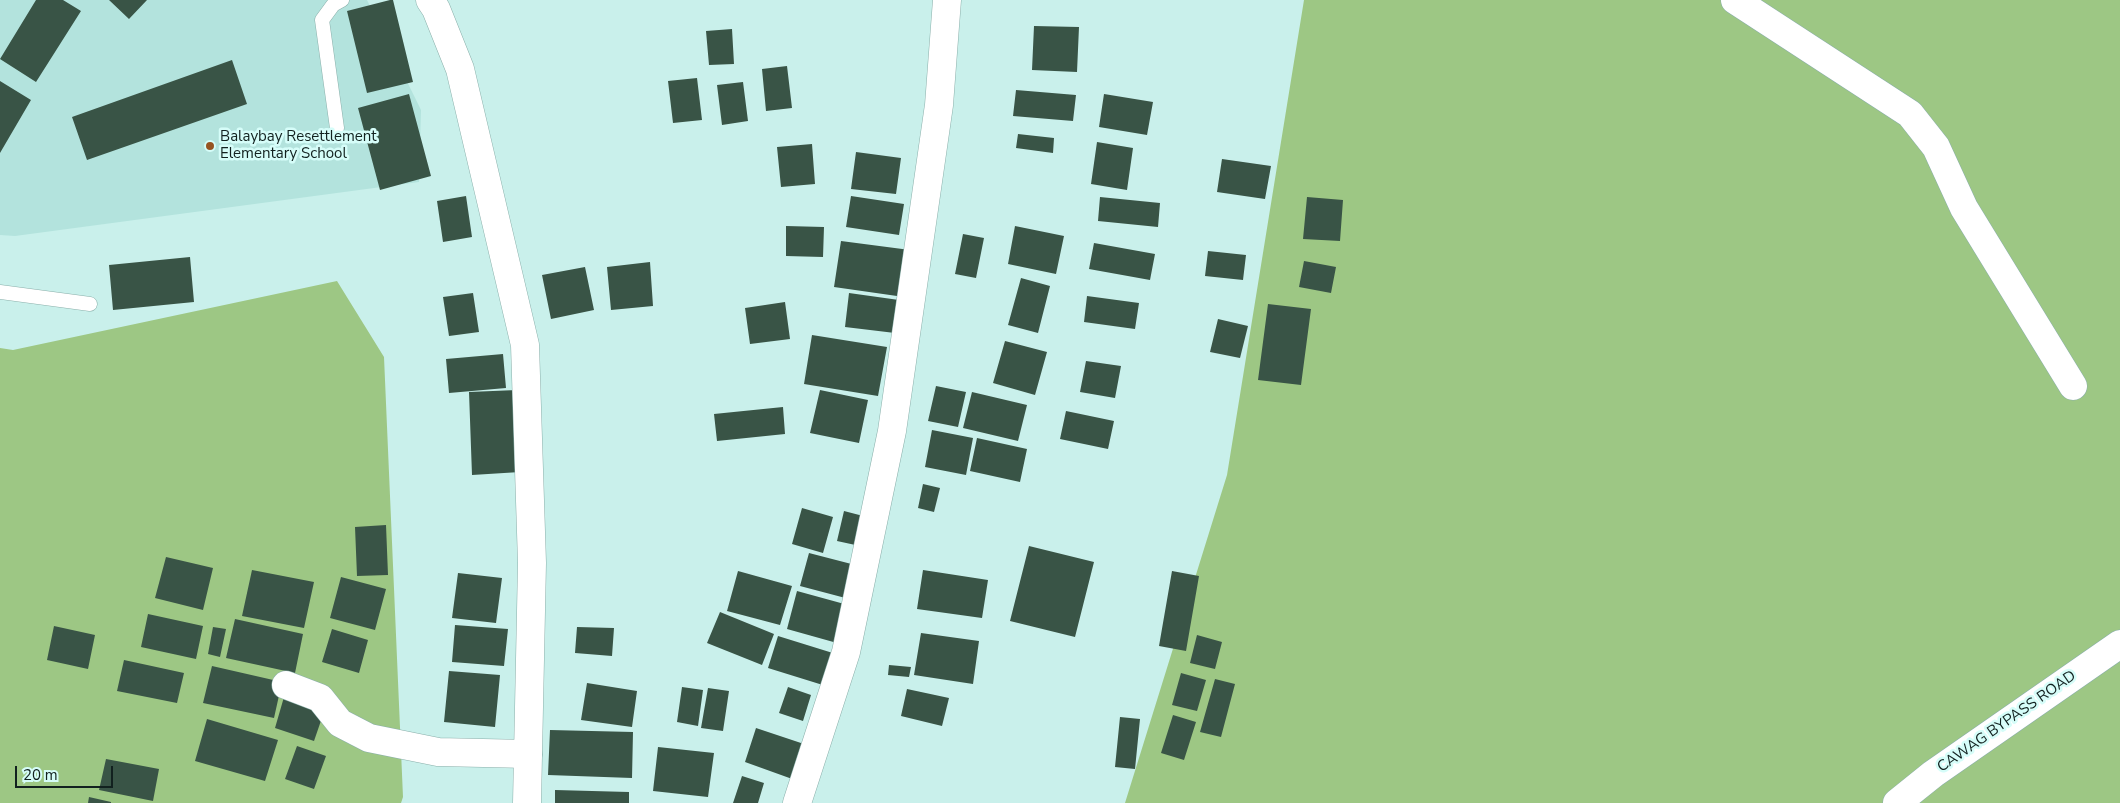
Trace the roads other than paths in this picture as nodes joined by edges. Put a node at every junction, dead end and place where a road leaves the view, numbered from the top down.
1 (342, 0) edge
2 (430, 0) edge
3 (947, 0) edge
4 (1735, 0) edge
5 (337, 128) dead end
6 (0, 292) edge
7 (90, 304) dead end
8 (2073, 386) dead end
9 (2120, 644) edge
10 (286, 685) dead end
11 (528, 754) junction
12 (527, 803) edge
13 (796, 803) edge
14 (1897, 803) edge

1 - 5 lane
2 - 11 street
3 - 13 street
4 - 8 street
6 - 7 lane
9 - 14 street, CAWAG BYPASS ROAD
10 - 11 street
11 - 12 street

